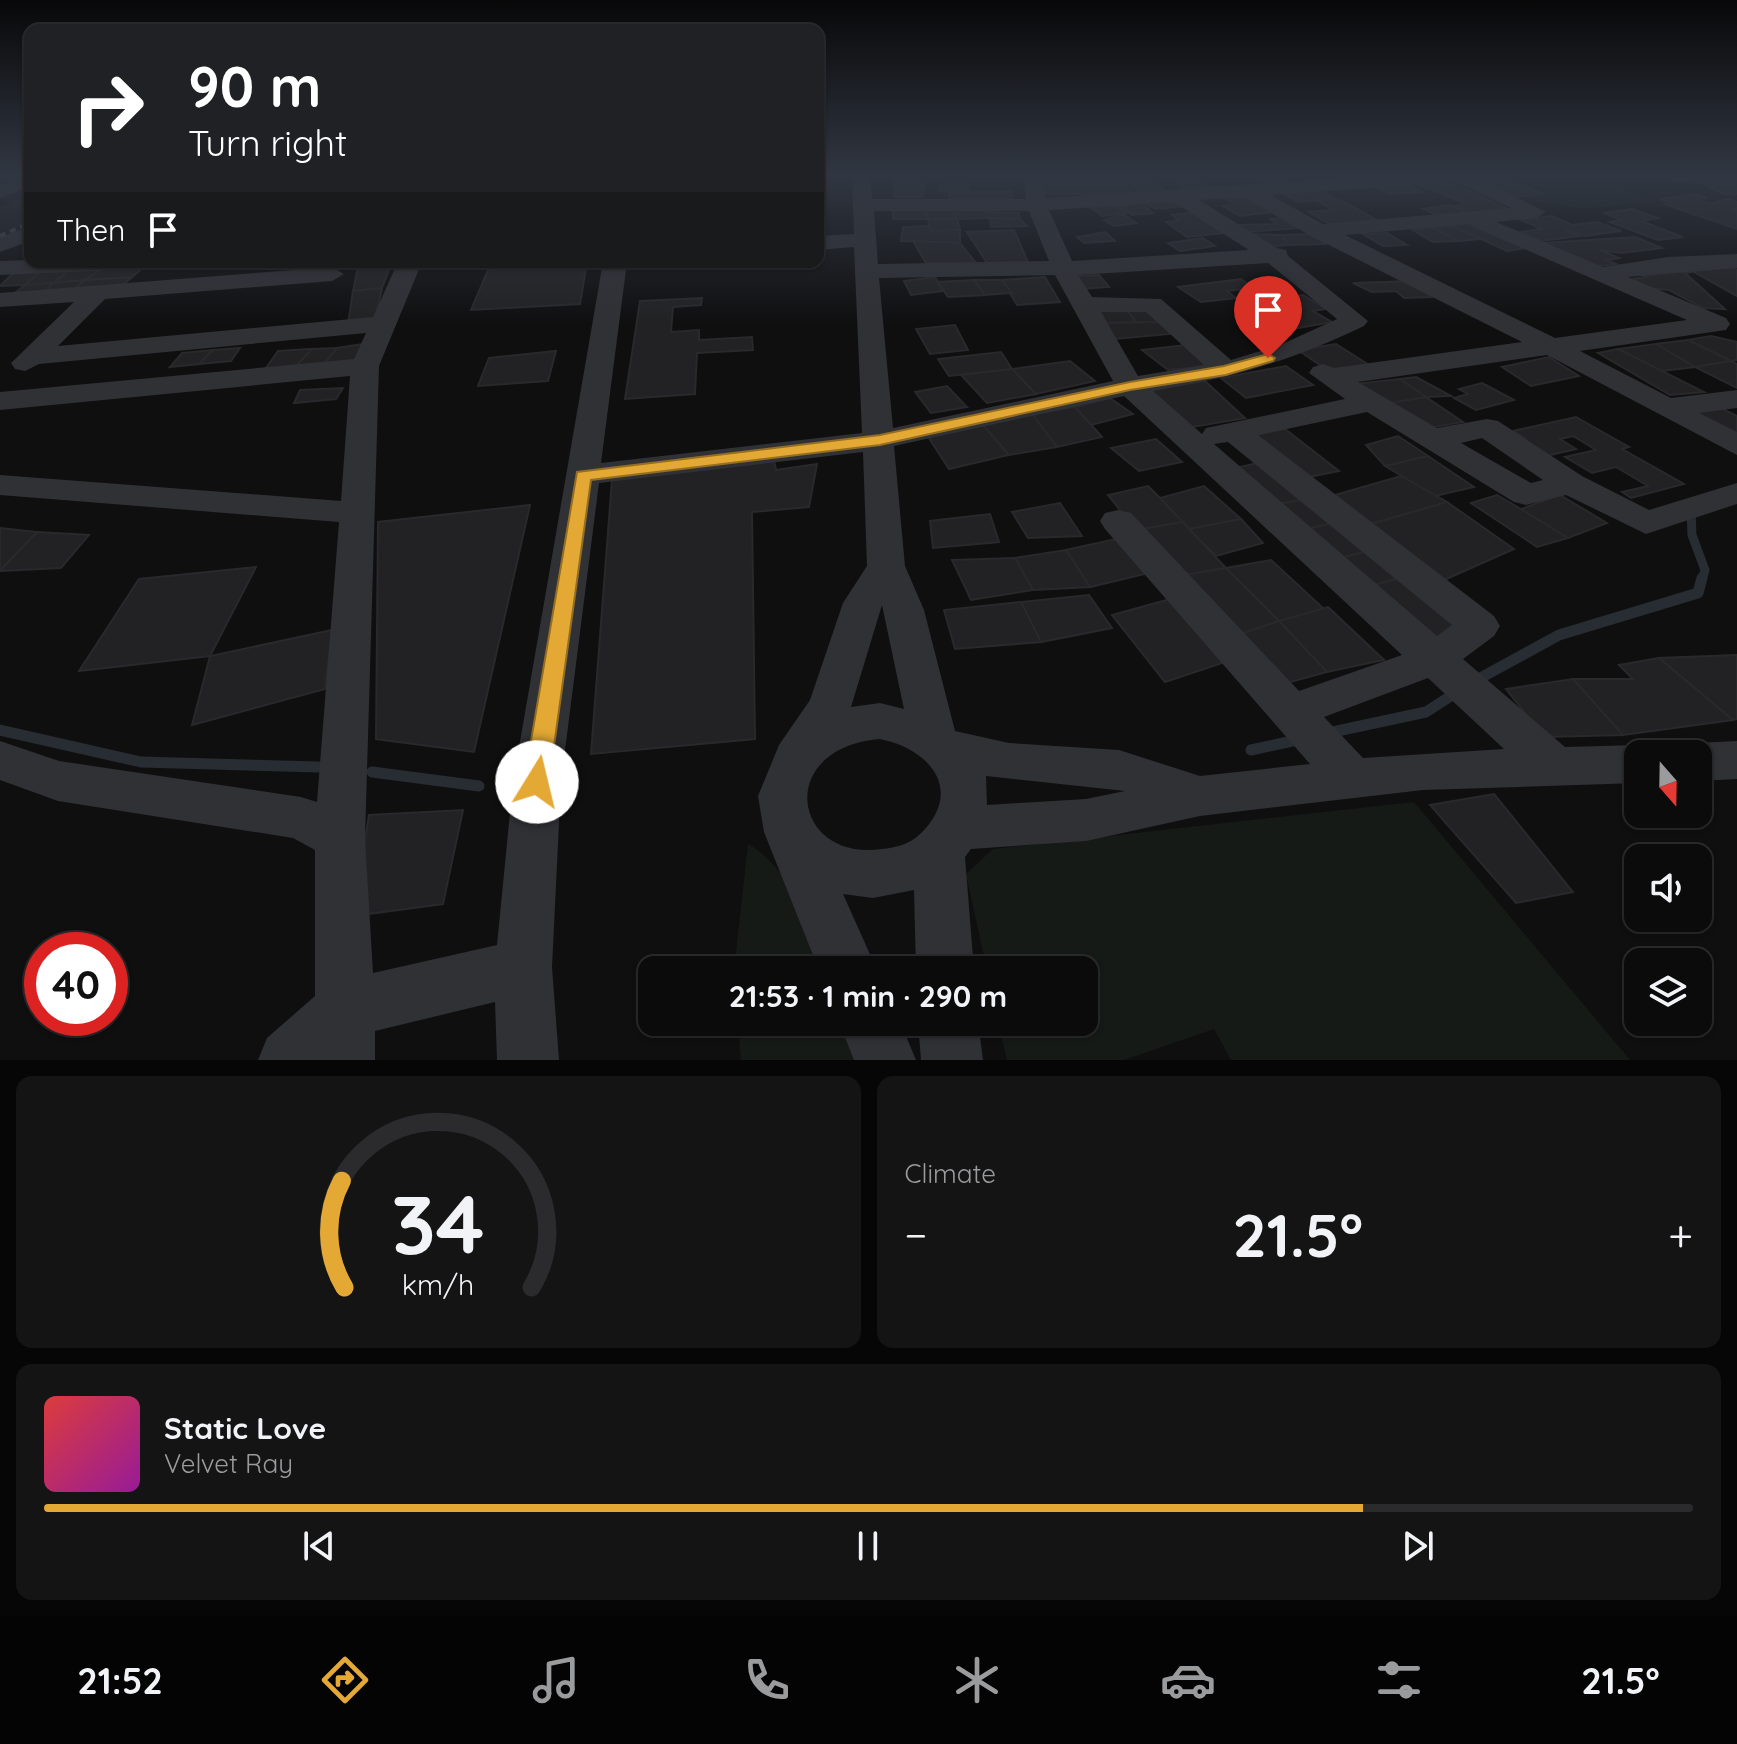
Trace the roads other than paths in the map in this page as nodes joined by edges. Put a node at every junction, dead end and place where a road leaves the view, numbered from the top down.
1 (865, 225) edge
2 (1046, 225) edge
3 (1226, 225) edge
4 (1281, 225) edge
5 (1359, 225) edge
6 (1488, 225) edge
7 (1237, 233) junction
8 (24, 235) edge
9 (866, 240) junction
10 (824, 243) edge
11 (24, 244) edge
12 (0, 245) edge
13 (1302, 248) junction
14 (0, 253) edge
15 (1736, 261) edge
16 (24, 267) edge
17 (0, 268) edge
18 (146, 268) edge
19 (334, 268) edge
20 (407, 268) edge
21 (614, 268) edge
22 (1064, 269) junction
23 (868, 271) junction
24 (1602, 274) junction
25 (216, 283) junction
26 (111, 291) junction
27 (0, 300) edge
28 (1084, 305) junction
29 (383, 324) junction
30 (1727, 328) edge
31 (315, 331) junction
32 (181, 342) junction
33 (1548, 345) junction
34 (1290, 351) junction
35 (30, 357) junction
36 (365, 366) junction
37 (1226, 370) junction
38 (1329, 377) junction
39 (1130, 386) junction
40 (0, 393) edge
41 (1737, 399) edge
42 (0, 401) edge
43 (1372, 402) junction
44 (1666, 408) junction
45 (1233, 431) junction
46 (880, 440) junction
47 (1192, 441) junction
48 (1737, 445) edge
49 (583, 475) junction
50 (0, 485) edge
51 (1737, 493) edge
52 (358, 513) junction
53 (1118, 521) dead end
54 (886, 566) junction
55 (1441, 667) junction
56 (1289, 712) junction
57 (939, 744) junction
58 (805, 747) junction
59 (0, 760) edge
60 (1624, 765) edge
61 (1342, 767) junction
62 (1555, 767) junction
63 (1200, 796) junction
64 (788, 826) junction
65 (340, 838) junction
66 (949, 841) junction
67 (842, 956) edge
68 (945, 956) edge
69 (523, 967) junction
70 (345, 1035) edge
71 (875, 1036) edge
72 (949, 1036) edge
73 (289, 1060) edge
74 (528, 1060) edge
75 (885, 1060) edge
76 (952, 1060) edge

1 - 9 street
2 - 22 street
3 - 7 street
4 - 13 street
5 - 13 street
6 - 24 street
7 - 13 street
7 - 13 street
8 - 12 street
9 - 10 street
9 - 23 street
11 - 14 street
13 - 22 street
13 - 33 street
13 - 34 street
15 - 24 street
16 - 17 street
18 - 26 street
19 - 25 street
19 - 31 street
20 - 29 street
21 - 49 street
22 - 23 street
22 - 28 street
23 - 46 street
24 - 30 street
25 - 26 street
25 - 32 street
26 - 27 street
26 - 35 street
28 - 37 street
28 - 39 street
29 - 31 street
29 - 36 street
30 - 33 street
31 - 32 street
32 - 35 street
33 - 38 street
33 - 44 street
34 - 37 street
34 - 38 street
35 - 40 street
36 - 42 street
36 - 52 street
37 - 39 street
38 - 43 street
39 - 46 street
39 - 47 street
41 - 44 street
43 - 45 street
43 - 51 street
44 - 48 street
45 - 47 street
45 - 55 street
46 - 49 street
46 - 54 street
47 - 55 street
49 - 69 street
50 - 52 street
52 - 65 street
53 - 56 street
54 - 57 street
54 - 58 street
55 - 56 street
55 - 62 street
56 - 61 street
57 - 58 street
57 - 63 street
57 - 66 street
58 - 64 street
59 - 65 street
60 - 62 street
61 - 62 street
61 - 63 street
63 - 66 street
64 - 66 street
64 - 67 street
65 - 70 street
66 - 68 street
69 - 70 street
69 - 74 street
70 - 73 street
71 - 75 street
72 - 76 street

